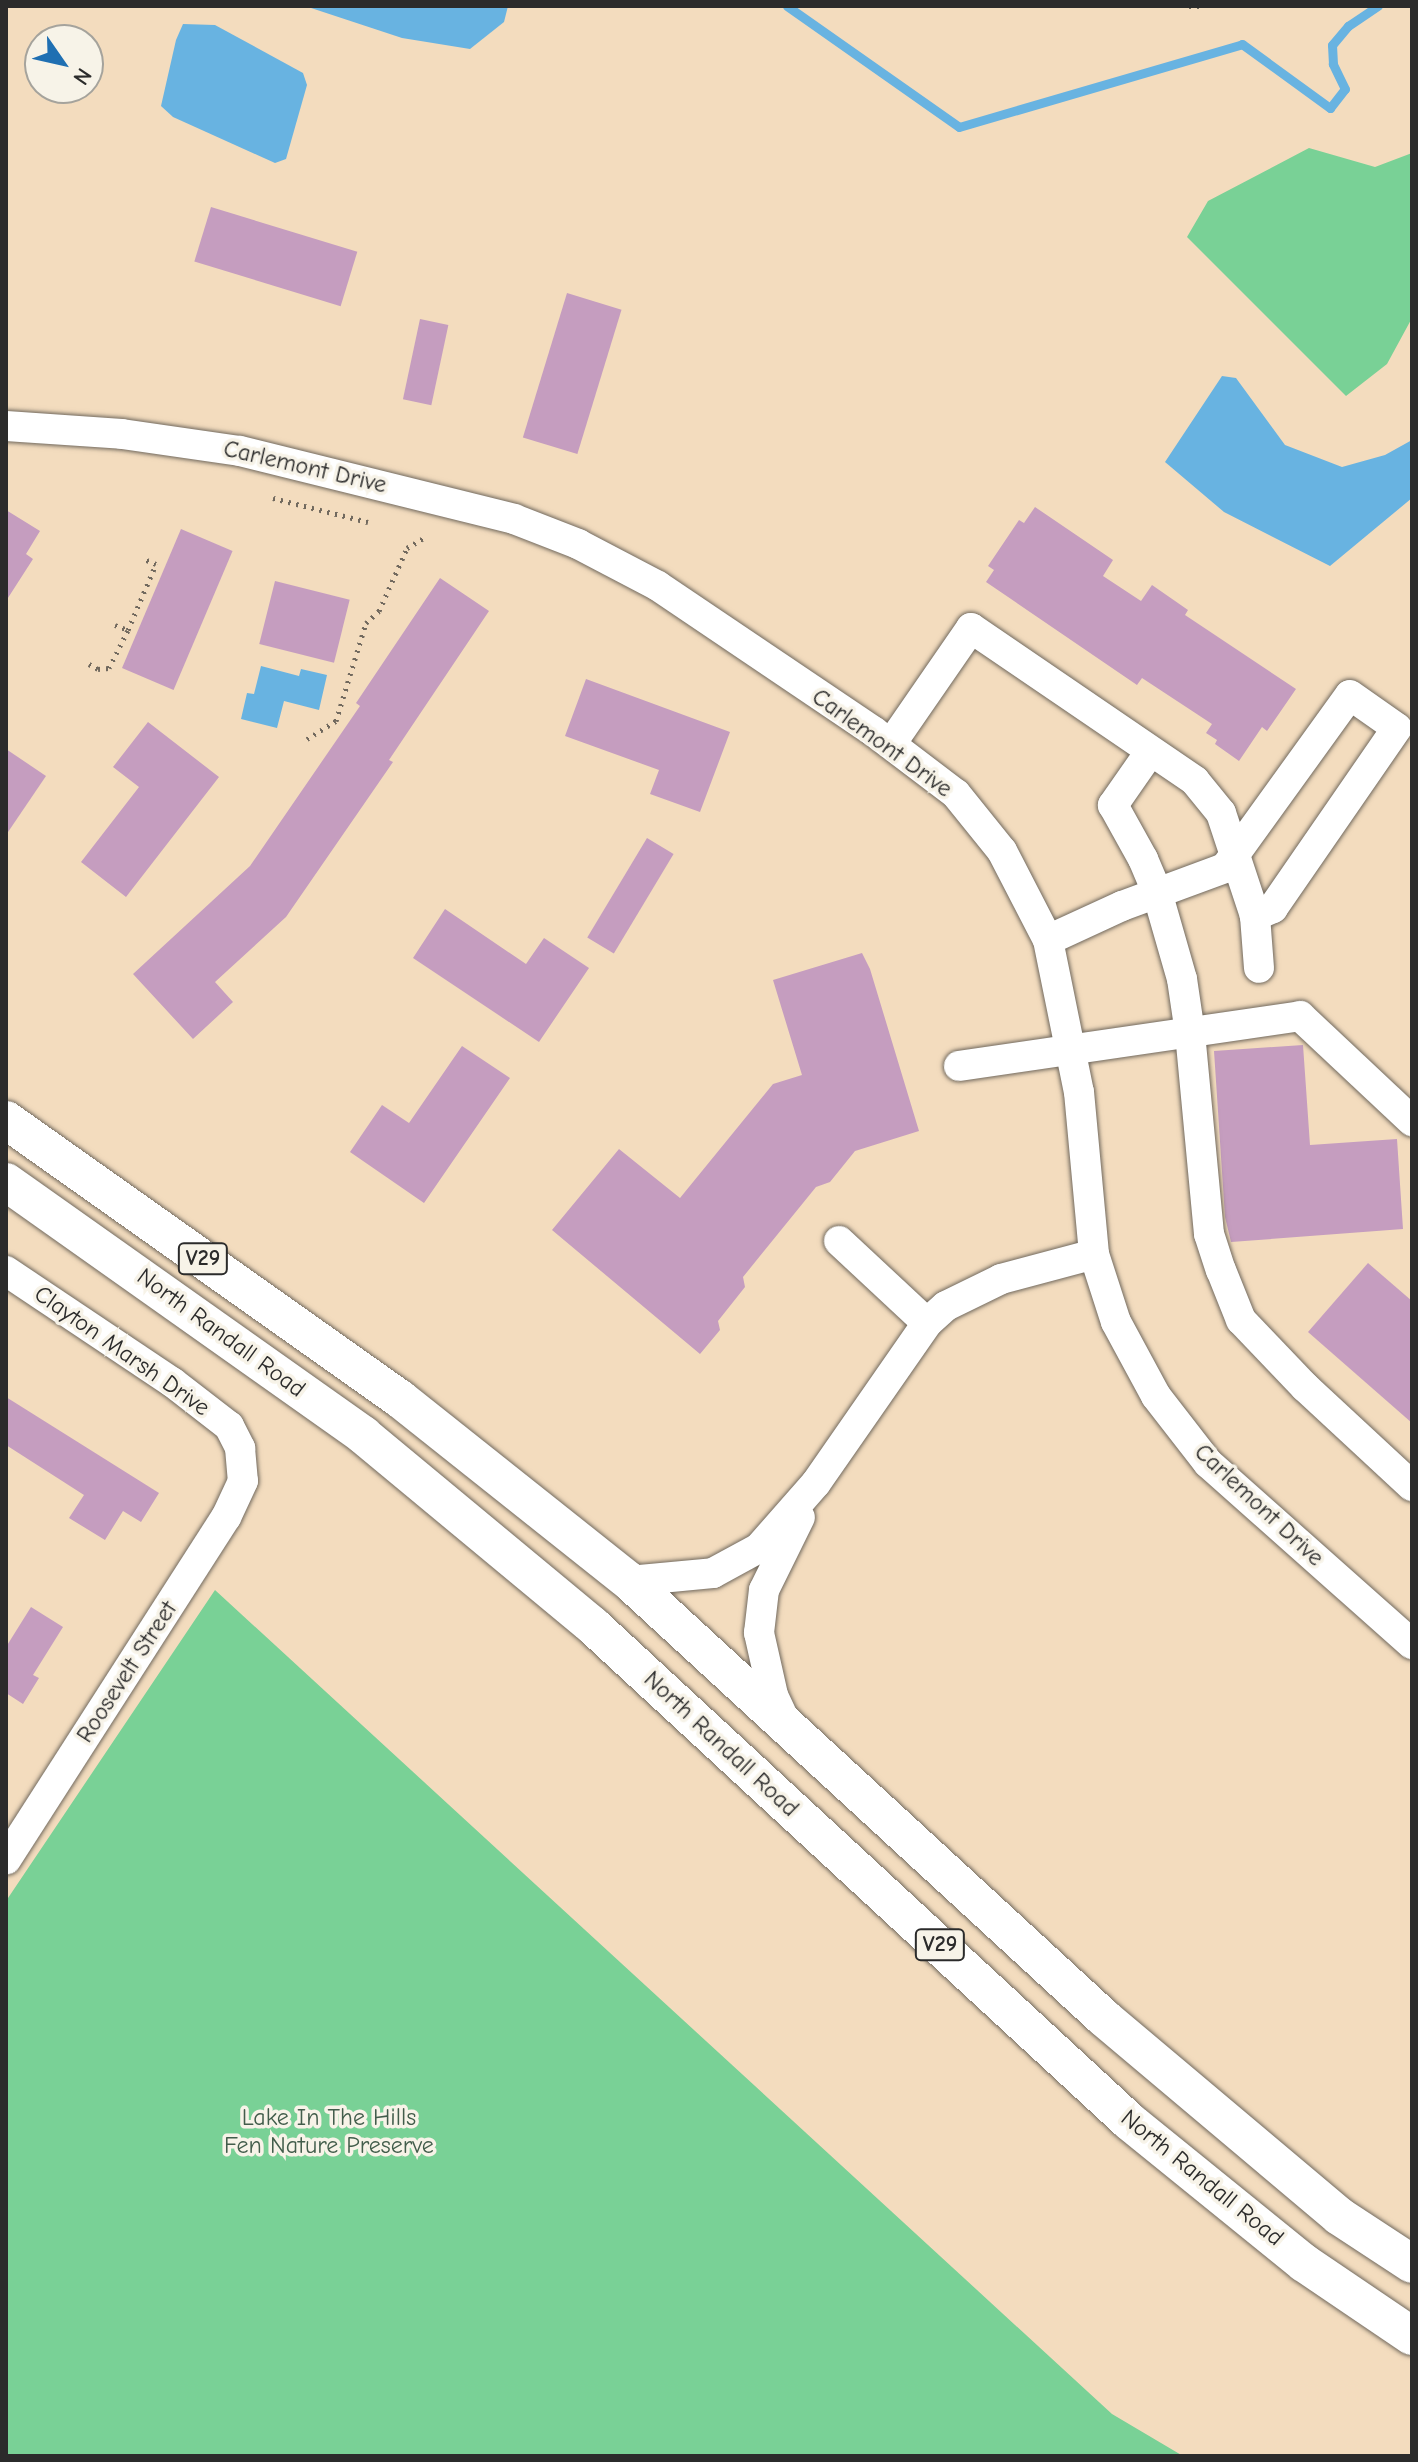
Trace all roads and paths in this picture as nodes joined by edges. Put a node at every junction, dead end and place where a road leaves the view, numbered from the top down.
1 (1189, 6) edge
2 (1203, 6) edge
3 (6, 426) edge
4 (273, 498) dead end
5 (368, 522) dead end
6 (425, 537) dead end
7 (144, 559) dead end
8 (115, 625) dead end
9 (128, 630) junction
10 (89, 664) dead end
11 (307, 739) dead end
12 (891, 744) junction
13 (1150, 752) junction
14 (1233, 856) junction
15 (1157, 892) junction
16 (1255, 916) junction
17 (1048, 940) junction
18 (1259, 968) dead end
19 (1190, 1033) junction
20 (1072, 1052) junction
21 (959, 1066) dead end
22 (6, 1120) edge
23 (1412, 1121) edge
24 (6, 1182) edge
25 (839, 1241) dead end
26 (1094, 1254) junction
27 (6, 1271) edge
28 (927, 1323) junction
29 (243, 1481) joint
30 (816, 1483) junction
31 (1412, 1486) edge
32 (629, 1581) junction
33 (1412, 1644) edge
34 (787, 1726) junction
35 (16, 1821) edge
36 (6, 1860) edge
37 (1412, 2264) edge
38 (1412, 2336) edge

1 - 2 path
3 - 12 street, Carlemont Drive
4 - 5 path
6 - 11 path
7 - 9 path
8 - 9 path
9 - 10 path
12 - 13 street
12 - 17 street, Carlemont Drive
13 - 14 street
13 - 15 street
14 - 15 street
14 - 16 street
14 - 16 street
15 - 17 street
15 - 19 street
16 - 18 street
17 - 20 street, Carlemont Drive
19 - 20 street
19 - 23 street
19 - 31 street
20 - 21 street
20 - 26 street, Carlemont Drive
22 - 32 main road, North Randall Road / V29
24 - 38 main road, North Randall Road / V29
25 - 28 street
26 - 28 street
26 - 33 street, Carlemont Drive
27 - 29 street, Clayton Marsh Drive
28 - 30 street
29 - 35 street, Roosevelt Street
30 - 32 street
30 - 34 street
32 - 34 main road, North Randall Road / V29
34 - 37 main road, North Randall Road / V29
35 - 36 street, Roosevelt Street

